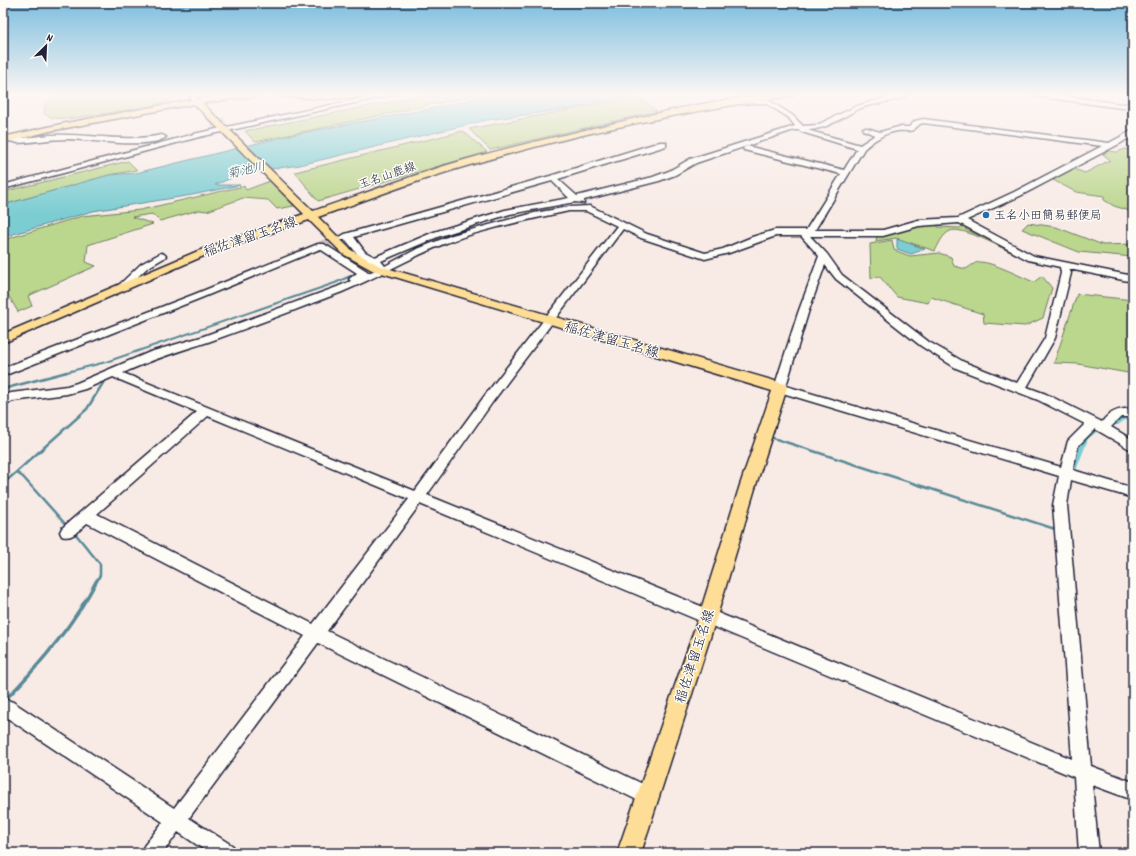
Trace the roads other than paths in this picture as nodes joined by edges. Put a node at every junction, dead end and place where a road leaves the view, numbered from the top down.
1 (27, 134) edge
2 (175, 134) edge
3 (207, 134) tunnel mouth
4 (231, 134) edge
5 (580, 134) edge
6 (781, 134) edge
7 (812, 134) edge
8 (879, 134) edge
9 (886, 134) edge
10 (1027, 134) edge
11 (1130, 134) edge
12 (882, 135) junction
13 (6, 139) edge
14 (156, 139) junction
15 (663, 144) dead end
16 (1109, 145) junction
17 (747, 148) dead end
18 (861, 148) junction
19 (120, 156) junction
20 (845, 173) junction
21 (553, 178) junction
22 (3, 187) edge
23 (579, 200) junction
24 (308, 212) junction
25 (609, 220) junction
26 (960, 220) junction
27 (621, 226) junction
28 (806, 233) junction
29 (160, 256) dead end
30 (824, 256) junction
31 (378, 266) junction
32 (1064, 266) junction
33 (1133, 279) edge
34 (123, 286) junction
35 (340, 290) junction
36 (549, 320) junction
37 (3, 339) edge
38 (3, 372) edge
39 (111, 372) junction
40 (780, 388) junction
41 (1020, 388) junction
42 (6, 398) edge
43 (205, 412) junction
44 (1133, 413) edge
45 (1098, 426) junction
46 (1133, 446) edge
47 (1065, 474) junction
48 (1133, 493) edge
49 (418, 497) junction
50 (86, 516) junction
51 (67, 532) dead end
52 (708, 616) junction
53 (315, 633) junction
54 (7, 708) dead end
55 (1082, 772) junction
56 (1133, 791) edge
57 (646, 800) junction
58 (176, 820) junction
59 (151, 853) edge
60 (226, 853) edge
61 (628, 853) edge
62 (1089, 853) edge

1 - 13 main road
2 - 14 street
3 - 19 street
4 - 24 main road
5 - 24 main road, 玉名山鹿線
6 - 23 street
7 - 18 street
8 - 12 street
9 - 12 street
10 - 16 street
11 - 16 street
12 - 18 street
13 - 14 street
14 - 19 street
15 - 21 street
16 - 26 street
17 - 20 street
18 - 20 street
19 - 22 street
20 - 28 street
21 - 23 street
21 - 31 street
23 - 25 street
23 - 31 street
24 - 31 main road, 稲佐津留玉名線
24 - 34 main road, 稲佐津留玉名線
25 - 27 street
25 - 31 street
26 - 28 street
26 - 32 street
27 - 28 street
27 - 36 street
28 - 30 street
29 - 34 street
30 - 40 street
30 - 41 street
31 - 35 street
31 - 36 main road, 稲佐津留玉名線
32 - 33 street
32 - 41 street
34 - 37 main road, 稲佐津留玉名線
35 - 38 street
35 - 39 street
36 - 40 main road, 稲佐津留玉名線
36 - 49 street
39 - 42 street
39 - 43 street
40 - 47 street
40 - 52 main road, 稲佐津留玉名線
41 - 45 street
43 - 49 street
43 - 50 street
44 - 45 street
45 - 46 street
45 - 47 street
47 - 48 street
47 - 55 street
49 - 52 street
49 - 53 street
50 - 51 street
50 - 53 street
52 - 55 street
52 - 57 main road, 稲佐津留玉名線
53 - 57 street
53 - 58 street
54 - 58 street
55 - 56 street
55 - 62 street
57 - 61 main road, 稲佐津留玉名線
58 - 59 street
58 - 60 street

